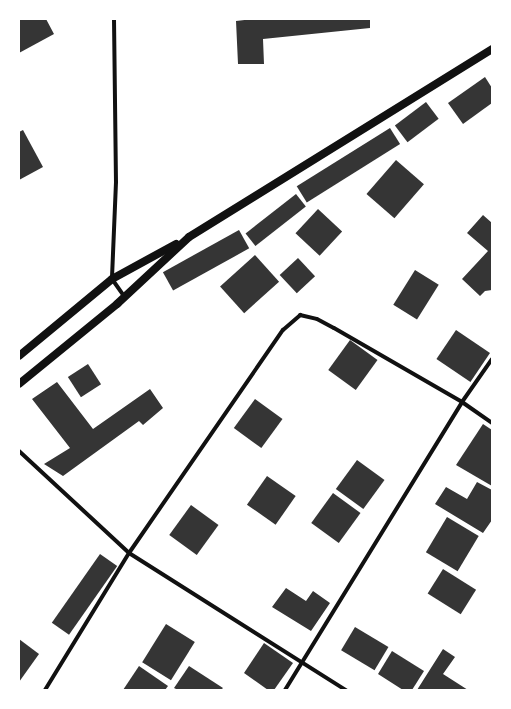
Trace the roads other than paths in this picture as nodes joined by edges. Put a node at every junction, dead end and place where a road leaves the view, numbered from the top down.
1 (114, 19) edge
2 (492, 49) edge
3 (189, 237) junction
4 (112, 279) junction
5 (124, 296) junction
6 (19, 356) edge
7 (492, 359) edge
8 (19, 384) edge
9 (462, 402) junction
10 (492, 423) edge
11 (19, 451) edge
12 (129, 552) junction
13 (301, 662) junction
14 (45, 690) edge
15 (285, 690) edge
16 (346, 690) edge

1 - 4 street
2 - 3 main road
3 - 4 main road
3 - 5 main road
4 - 5 street
4 - 6 main road
5 - 8 main road
7 - 9 street
9 - 10 street
9 - 12 street
9 - 13 street
11 - 12 street
12 - 13 street
12 - 14 street
13 - 15 street
13 - 16 street

